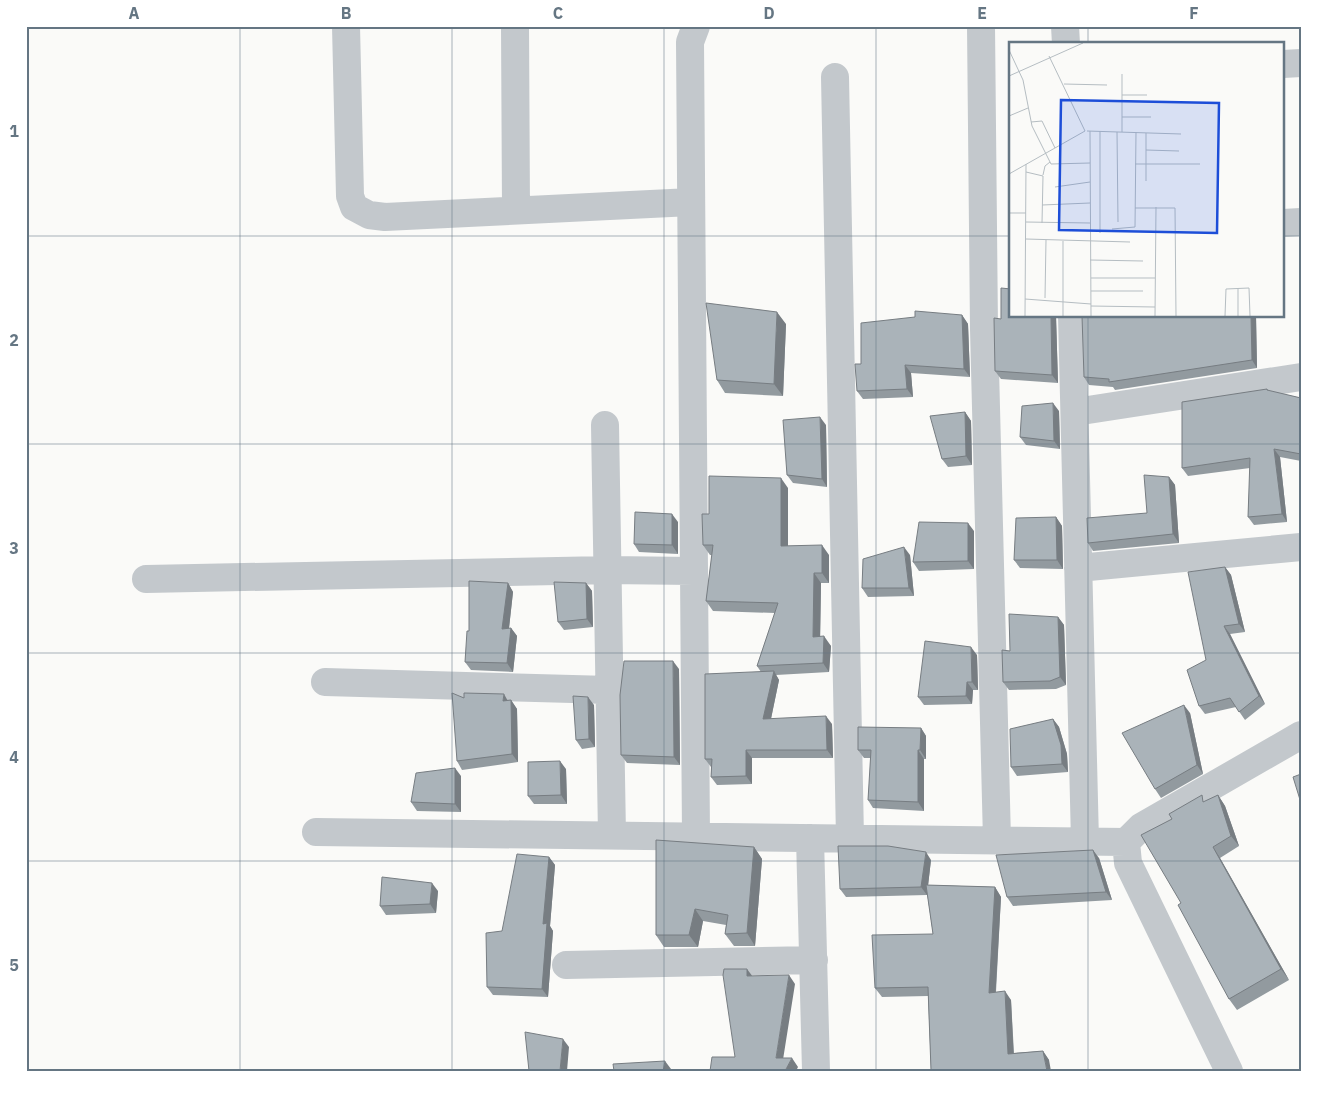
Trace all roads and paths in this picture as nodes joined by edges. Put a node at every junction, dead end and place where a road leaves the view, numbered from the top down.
1 (346, 26) edge
2 (514, 26) edge
3 (696, 26) edge
4 (981, 26) edge
5 (1066, 26) edge
6 (1066, 42) edge
7 (1301, 63) edge
8 (1284, 64) edge
9 (835, 77) dead end
10 (691, 202) junction
11 (516, 210) junction
12 (1301, 222) edge
13 (1284, 223) edge
14 (1072, 318) edge
15 (1301, 378) edge
16 (1075, 412) junction
17 (605, 424) dead end
18 (1301, 547) edge
19 (1078, 568) junction
20 (607, 570) junction
21 (694, 570) junction
22 (146, 579) dead end
23 (325, 682) dead end
24 (610, 690) junction
25 (1301, 735) edge
26 (316, 832) dead end
27 (612, 835) junction
28 (696, 836) junction
29 (810, 838) junction
30 (850, 838) junction
31 (997, 840) junction
32 (1085, 841) junction
33 (1126, 842) junction
34 (814, 960) junction
35 (566, 965) dead end
36 (816, 1071) edge
37 (1229, 1071) edge

1 - 11 street
2 - 11 street
3 - 10 street
4 - 31 street
5 - 6 street
7 - 8 street
9 - 30 street
10 - 11 street
10 - 21 street
12 - 13 street
14 - 16 street
15 - 16 street
16 - 19 street
17 - 20 street
18 - 19 street
19 - 32 street
20 - 21 street
20 - 22 street
20 - 24 street
21 - 28 street
23 - 24 street
24 - 27 street
25 - 33 street
26 - 27 street
27 - 28 street
28 - 29 street
29 - 30 street
29 - 34 street
30 - 31 street
31 - 32 street
32 - 33 street
33 - 37 street
34 - 35 street
34 - 36 street

